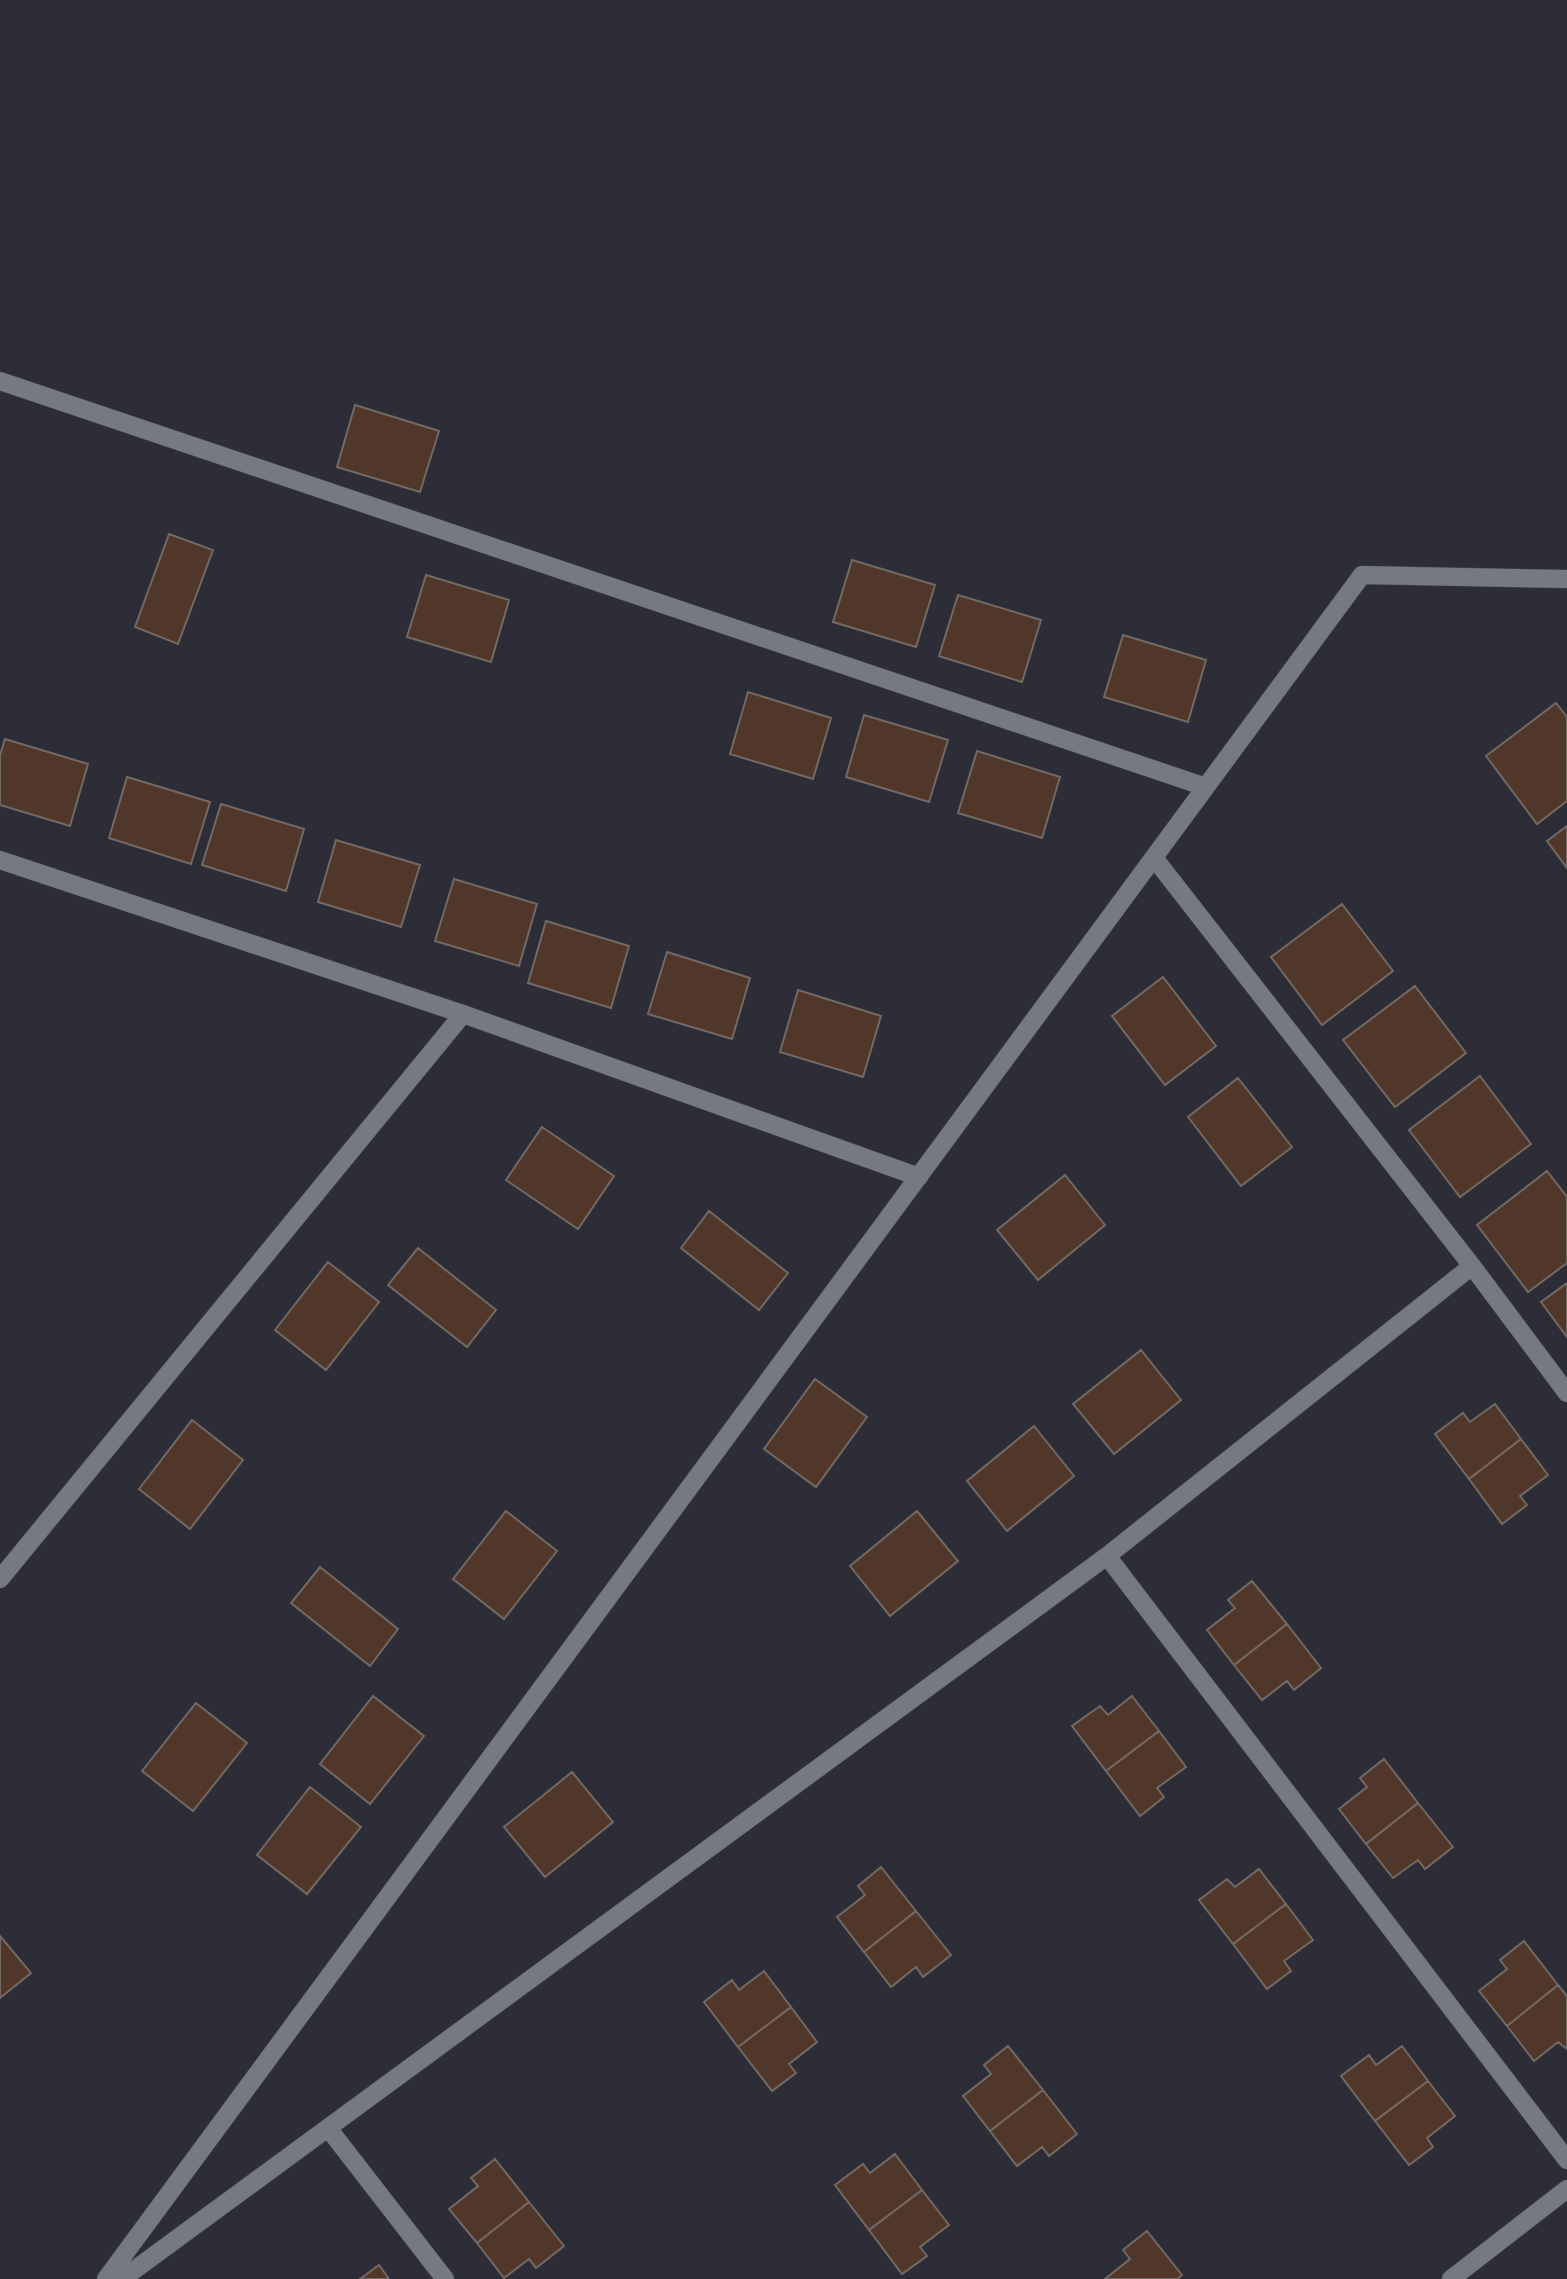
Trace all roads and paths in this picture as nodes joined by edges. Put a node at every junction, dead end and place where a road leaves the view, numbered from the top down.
1 (0, 381) edge
2 (1567, 579) edge
3 (1206, 787) junction
4 (1155, 859) junction
5 (0, 860) edge
6 (463, 1014) junction
7 (919, 1177) junction
8 (1472, 1266) junction
9 (1567, 1393) edge
10 (1107, 1556) junction
11 (0, 1579) edge
12 (328, 2128) junction
13 (1567, 2160) edge
14 (1567, 2189) edge
15 (143, 2273) edge
16 (106, 2279) edge
17 (122, 2279) edge
18 (445, 2279) edge
19 (1451, 2279) edge

1 - 3 street
2 - 3 street
3 - 4 street
4 - 7 street
4 - 8 street
5 - 6 street
6 - 7 street
6 - 11 street
7 - 16 street
8 - 9 street
8 - 10 street
10 - 12 street
10 - 13 street
12 - 15 street
12 - 18 street
14 - 19 street
15 - 17 street

